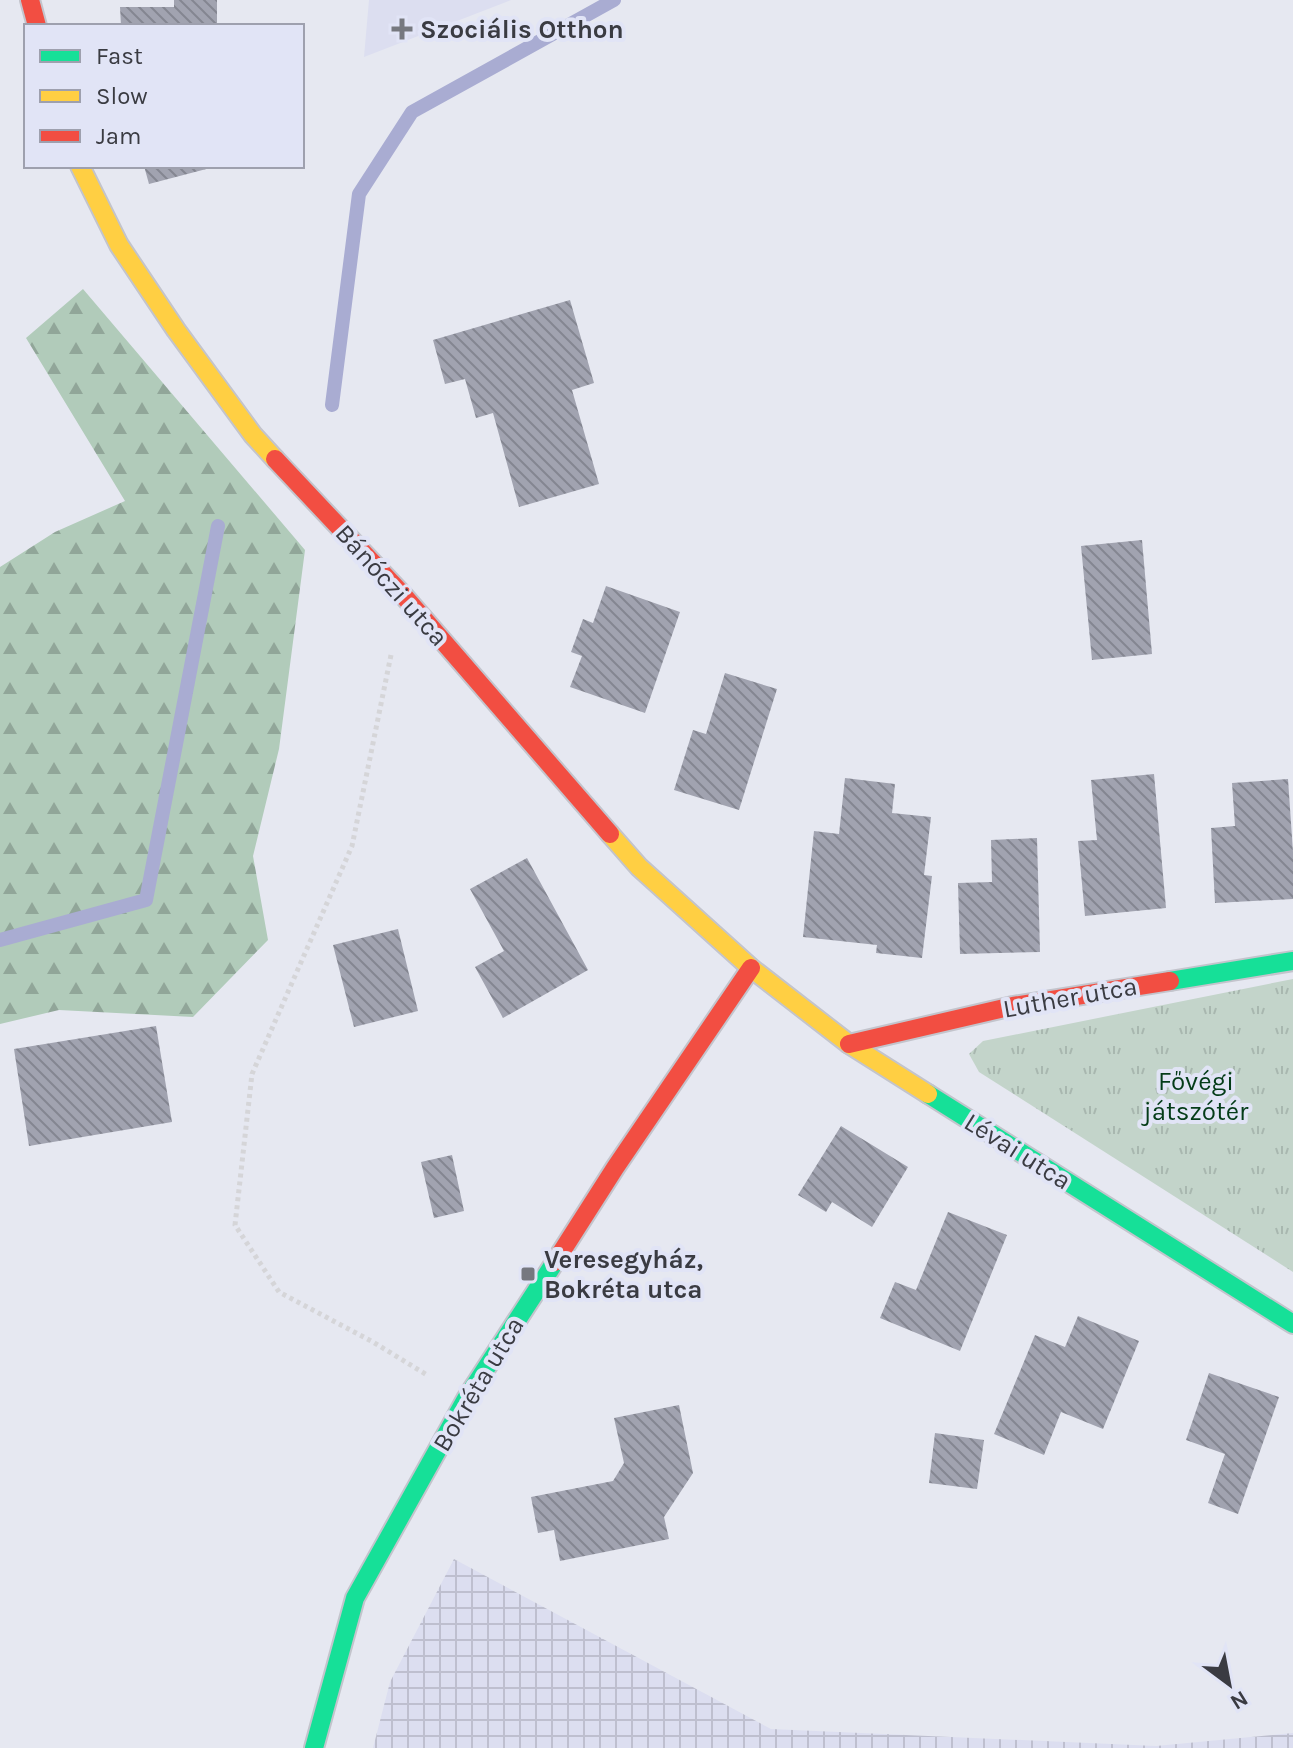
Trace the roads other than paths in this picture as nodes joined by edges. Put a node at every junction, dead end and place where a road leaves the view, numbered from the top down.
1 (30, 0) edge
2 (36, 24) edge
3 (81, 168) edge
4 (1293, 961) edge
5 (751, 968) junction
6 (849, 1044) junction
7 (1293, 1324) edge
8 (314, 1748) edge

1 - 2 street
3 - 5 street, Bánóczi utca
4 - 6 street, Luther utca
5 - 6 street, Lévai utca
5 - 8 street, Bokréta utca
6 - 7 street, Lévai utca

